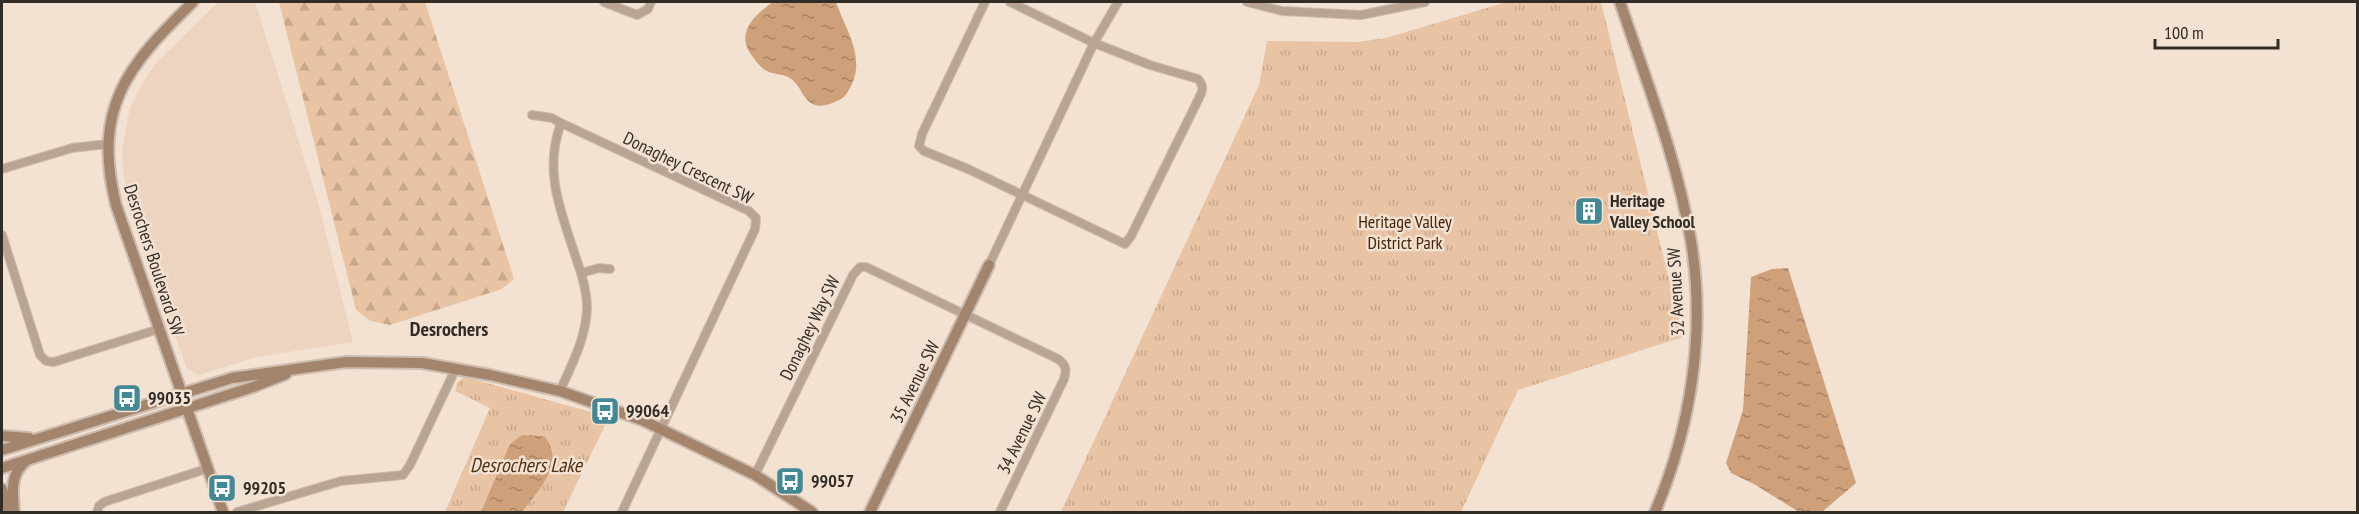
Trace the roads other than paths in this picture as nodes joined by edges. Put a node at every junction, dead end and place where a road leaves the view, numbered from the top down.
1 (193, 2) edge
2 (604, 2) edge
3 (651, 2) edge
4 (985, 2) edge
5 (1010, 2) edge
6 (1118, 2) edge
7 (1247, 2) edge
8 (1425, 2) edge
9 (1620, 2) edge
10 (1094, 43) junction
11 (532, 115) dead end
12 (561, 123) junction
13 (108, 144) junction
14 (2, 169) edge
15 (1023, 196) junction
16 (2, 235) edge
17 (989, 265) joint
18 (610, 269) dead end
19 (581, 273) junction
20 (966, 314) junction
21 (159, 329) junction
22 (456, 368) junction
23 (300, 369) junction
24 (560, 391) junction
25 (182, 393) junction
26 (187, 408) junction
27 (662, 429) junction
28 (2, 436) edge
29 (44, 437) junction
30 (2, 450) edge
31 (28, 459) junction
32 (2, 468) edge
33 (209, 468) junction
34 (755, 475) junction
35 (2, 489) edge
36 (9, 513) edge
37 (15, 513) edge
38 (98, 513) edge
39 (223, 513) edge
40 (237, 513) edge
41 (622, 513) edge
42 (812, 513) edge
43 (870, 513) edge
44 (1000, 513) edge
45 (1655, 513) edge

1 - 13 street, Desrochers Boulevard SW
2 - 3 street
4 - 15 street
5 - 10 street
6 - 10 street
7 - 8 street
9 - 45 street, 32 Avenue SW
10 - 15 street
10 - 15 street
11 - 12 street, Donaghey Crescent SW
12 - 19 street
12 - 27 street, Donaghey Crescent SW
13 - 14 street
13 - 21 street, Desrochers Boulevard SW
15 - 17 street
16 - 21 street
17 - 20 street, 35 Avenue SW
18 - 19 street
19 - 24 street
20 - 34 street, Donaghey Way SW
20 - 43 street, 35 Avenue SW
20 - 44 street, 34 Avenue SW
21 - 25 street, Desrochers Boulevard SW
22 - 23 street
22 - 24 street
22 - 40 street
23 - 25 street
23 - 26 street
24 - 27 street
25 - 26 street, Desrochers Boulevard SW
25 - 29 street
26 - 31 street
26 - 33 street, Desrochers Boulevard SW
27 - 34 street
27 - 41 street
28 - 29 street
29 - 30 street
31 - 32 street
31 - 37 street
33 - 38 street
33 - 39 street, Desrochers Boulevard SW
34 - 42 street
35 - 36 street

